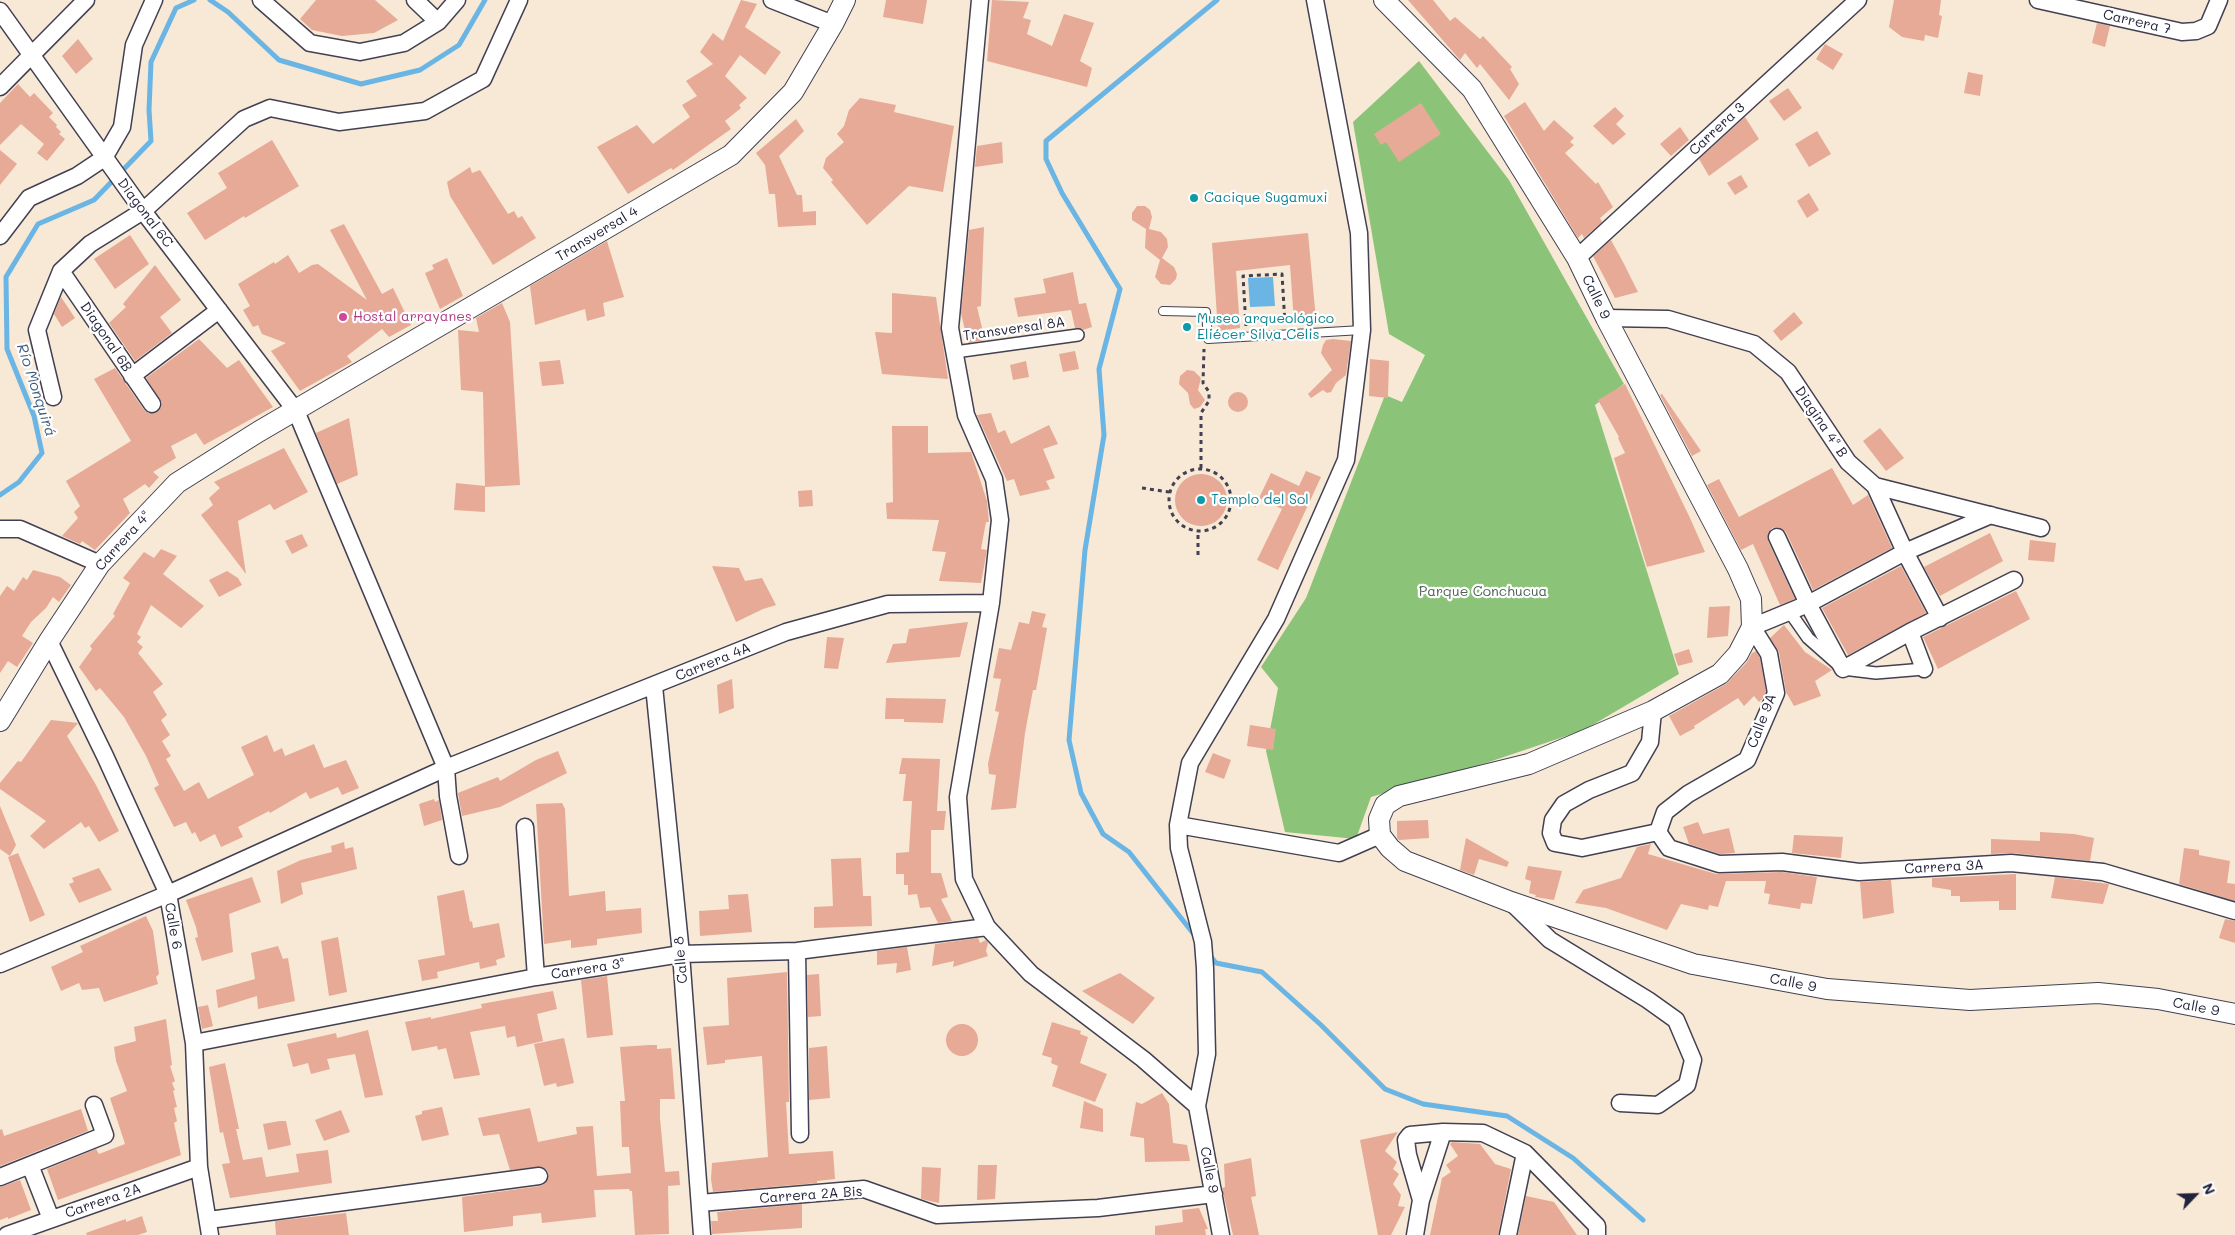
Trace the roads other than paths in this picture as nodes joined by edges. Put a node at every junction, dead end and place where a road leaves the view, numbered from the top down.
1 (86, 0) edge
2 (154, 0) edge
3 (261, 0) edge
4 (415, 0) edge
5 (457, 0) edge
6 (519, 0) edge
7 (772, 0) edge
8 (844, 0) edge
9 (980, 0) edge
10 (1315, 0) edge
11 (1384, 0) edge
12 (1858, 0) edge
13 (2038, 0) edge
14 (2218, 0) edge
15 (2079, 4) edge
16 (0, 11) edge
17 (438, 22) junction
18 (833, 24) junction
19 (31, 56) junction
20 (0, 87) edge
21 (104, 158) junction
22 (143, 210) junction
23 (0, 236) edge
24 (1577, 258) junction
25 (61, 271) junction
26 (219, 310) junction
27 (1163, 311) dead end
28 (1606, 318) junction
29 (1362, 330) junction
30 (1078, 334) dead end
31 (955, 352) junction
32 (132, 376) junction
33 (53, 397) dead end
34 (152, 404) dead end
35 (296, 411) junction
36 (1875, 486) junction
37 (1990, 515) junction
38 (2041, 528) dead end
39 (0, 530) edge
40 (1777, 537) dead end
41 (1905, 552) junction
42 (100, 564) junction
43 (2014, 580) dead end
44 (991, 603) junction
45 (1808, 604) junction
46 (1789, 611) junction
47 (1940, 618) junction
48 (1752, 628) junction
49 (1910, 632) junction
50 (48, 641) junction
51 (1843, 669) junction
52 (1924, 669) joint
53 (654, 686) junction
54 (1652, 711) junction
55 (0, 721) edge
56 (446, 768) junction
57 (1178, 825) junction
58 (525, 827) dead end
59 (1658, 832) junction
60 (1380, 835) junction
61 (459, 856) dead end
62 (168, 894) junction
63 (1511, 902) junction
64 (2235, 912) edge
65 (987, 928) junction
66 (798, 951) junction
67 (681, 954) junction
68 (0, 964) edge
69 (536, 977) junction
70 (2235, 1014) edge
71 (194, 1043) junction
72 (1620, 1103) dead end
73 (94, 1105) dead end
74 (1197, 1106) junction
75 (1443, 1132) junction
76 (800, 1134) dead end
77 (1525, 1154) junction
78 (30, 1165) junction
79 (199, 1167) junction
80 (539, 1176) dead end
81 (0, 1177) edge
82 (1214, 1194) junction
83 (1421, 1200) junction
84 (700, 1203) junction
85 (51, 1220) junction
86 (209, 1228) edge
87 (8, 1235) edge
88 (702, 1235) edge
89 (1221, 1235) edge
90 (1415, 1235) edge
91 (1508, 1235) edge
92 (1597, 1235) edge

1 - 19 street
2 - 21 street
3 - 17 street
4 - 17 street
5 - 17 street
6 - 22 street
7 - 18 street
8 - 18 street, Transversal 4
9 - 31 street
10 - 29 street
11 - 24 street, Calle 9
12 - 24 street, Carrera 3
13 - 15 street, Carrera 7
14 - 15 street, Carrera 7
16 - 19 street, Diagonal 6C
18 - 35 street, Transversal 4
19 - 20 street
19 - 21 street, Diagonal 6C
21 - 22 street, Diagonal 6C
21 - 23 street
22 - 25 street
22 - 26 street, Diagonal 6C
24 - 28 street, Calle 9
25 - 32 street, Diagonal 6B
25 - 33 street
26 - 32 street
26 - 35 street, Diagonal 6C
27 - 29 lane
28 - 36 street, Diagina 4ª B
28 - 48 street, Calle 9
29 - 57 street
30 - 31 street, Transversal 8A
31 - 44 street
32 - 34 street, Diagonal 6B
35 - 42 street, Carrera 4ª
35 - 56 street, Diagonal 6C
36 - 37 street, Diagina 4ª B
36 - 41 street
37 - 38 street, Diagina 4ª B
37 - 41 street
39 - 42 street
40 - 45 street
41 - 45 street
41 - 47 street
42 - 50 street, Carrera 4ª
43 - 47 street
44 - 53 street, Carrera 4A
44 - 65 street
45 - 46 street
45 - 51 street
46 - 48 street
46 - 51 street
47 - 49 street
48 - 54 street
48 - 59 street, Calle 9A
49 - 51 street
49 - 52 street
50 - 55 street, Carrera 4ª
50 - 62 street, Calle 6
51 - 52 street
53 - 56 street, Carrera 4A
53 - 67 street, Calle 8
54 - 59 street
54 - 60 street
56 - 61 street, Diagonal 6C
56 - 62 street, Carrera 4A
57 - 60 street
57 - 74 street
58 - 69 street
59 - 64 street, Carrera 3A
60 - 63 street, Calle 9
62 - 68 street, Carrera 4A
62 - 71 street, Calle 6
63 - 70 street, Calle 9
63 - 72 street
65 - 66 street, Carrera 3ª
65 - 74 street
66 - 67 street, Carrera 3ª
66 - 76 street
67 - 69 street, Carrera 3ª
67 - 84 street, Calle 8
69 - 71 street, Carrera 3ª
71 - 79 street, Calle 6
73 - 78 street
74 - 82 street, Calle 9
75 - 77 street
75 - 83 street
75 - 83 street
77 - 91 street
77 - 92 street
78 - 81 street
78 - 85 street
79 - 85 street, Carrera 2A
79 - 86 street, Calle 6
80 - 86 street
82 - 84 street, Carrera 2A Bis
82 - 89 street, Calle 9
83 - 90 street
84 - 88 street, Calle 8
85 - 87 street, Carrera 2A

